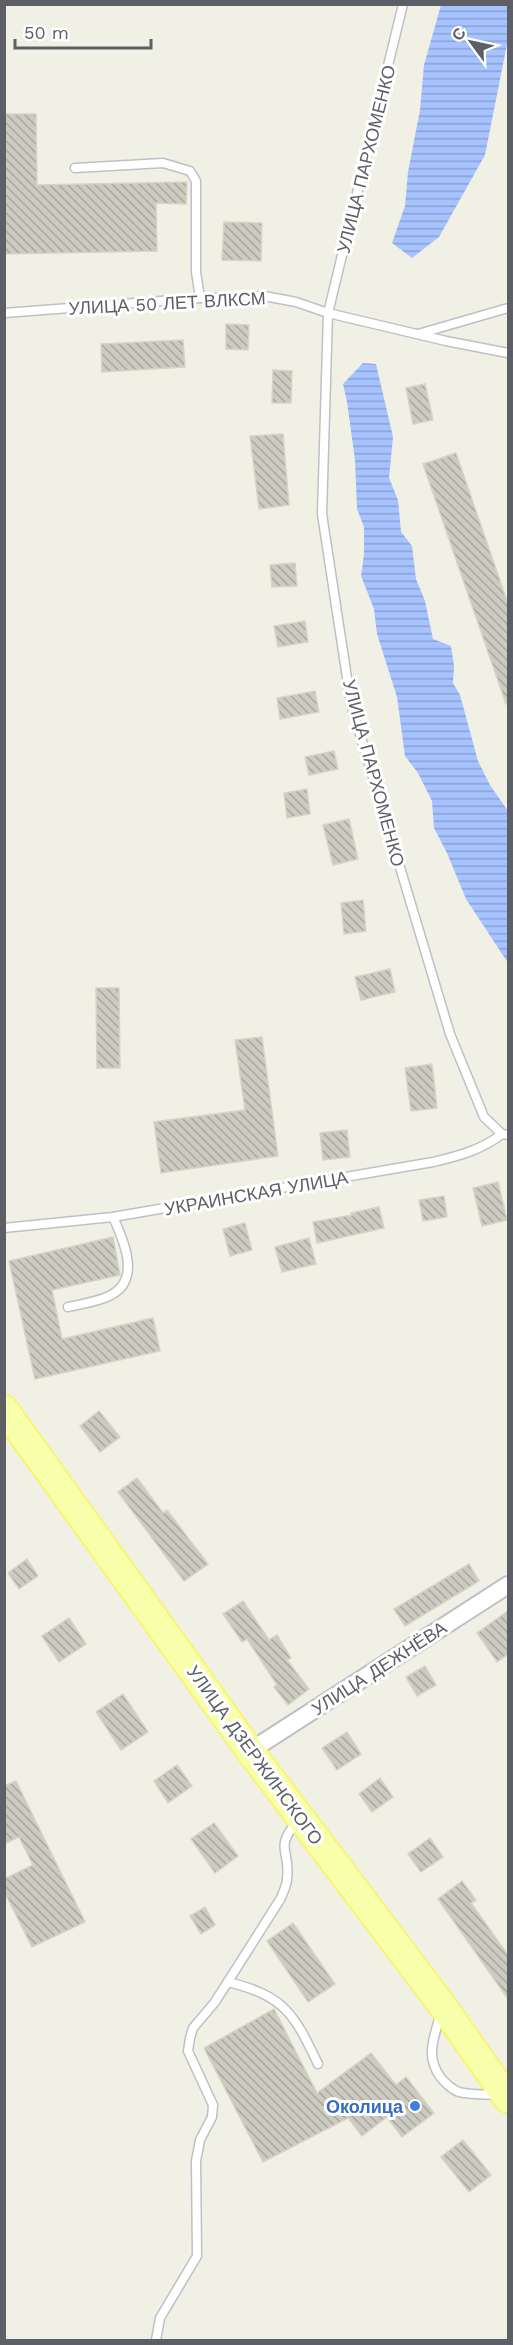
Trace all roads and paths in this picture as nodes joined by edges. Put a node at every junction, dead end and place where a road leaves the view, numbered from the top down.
1 (403, 4) edge
2 (75, 168) dead end
3 (200, 298) junction
4 (508, 308) edge
5 (4, 313) edge
6 (328, 313) junction
7 (417, 334) junction
8 (508, 353) edge
9 (505, 1135) edge
10 (113, 1217) junction
11 (4, 1228) edge
12 (68, 1307) dead end
13 (4, 1409) edge
14 (508, 1585) edge
15 (250, 1750) junction
16 (300, 1817) junction
17 (228, 1982) junction
18 (442, 2005) junction
19 (318, 2064) dead end
20 (508, 2096) edge
21 (156, 2340) edge

1 - 6 lane, УЛИЦА ПАРХОМЕНКО
2 - 3 lane
3 - 5 lane, УЛИЦА 50 ЛЕТ ВЛКСМ
3 - 6 lane, УЛИЦА 50 ЛЕТ ВЛКСМ
4 - 7 lane
6 - 7 lane
6 - 9 lane, УЛИЦА ПАРХОМЕНКО
7 - 8 lane
9 - 10 lane, УКРАИНСКАЯ УЛИЦА
10 - 11 lane, УКРАИНСКАЯ УЛИЦА
10 - 12 lane
13 - 15 main road, УЛИЦА ДЗЕРЖИНСКОГО
14 - 15 street, УЛИЦА ДЕЖНЁВА
15 - 16 main road, УЛИЦА ДЗЕРЖИНСКОГО
16 - 17 lane
16 - 18 main road, УЛИЦА ДЗЕРЖИНСКОГО
17 - 19 lane
17 - 21 lane
18 - 20 main road, УЛИЦА ДЗЕРЖИНСКОГО
18 - 20 lane

